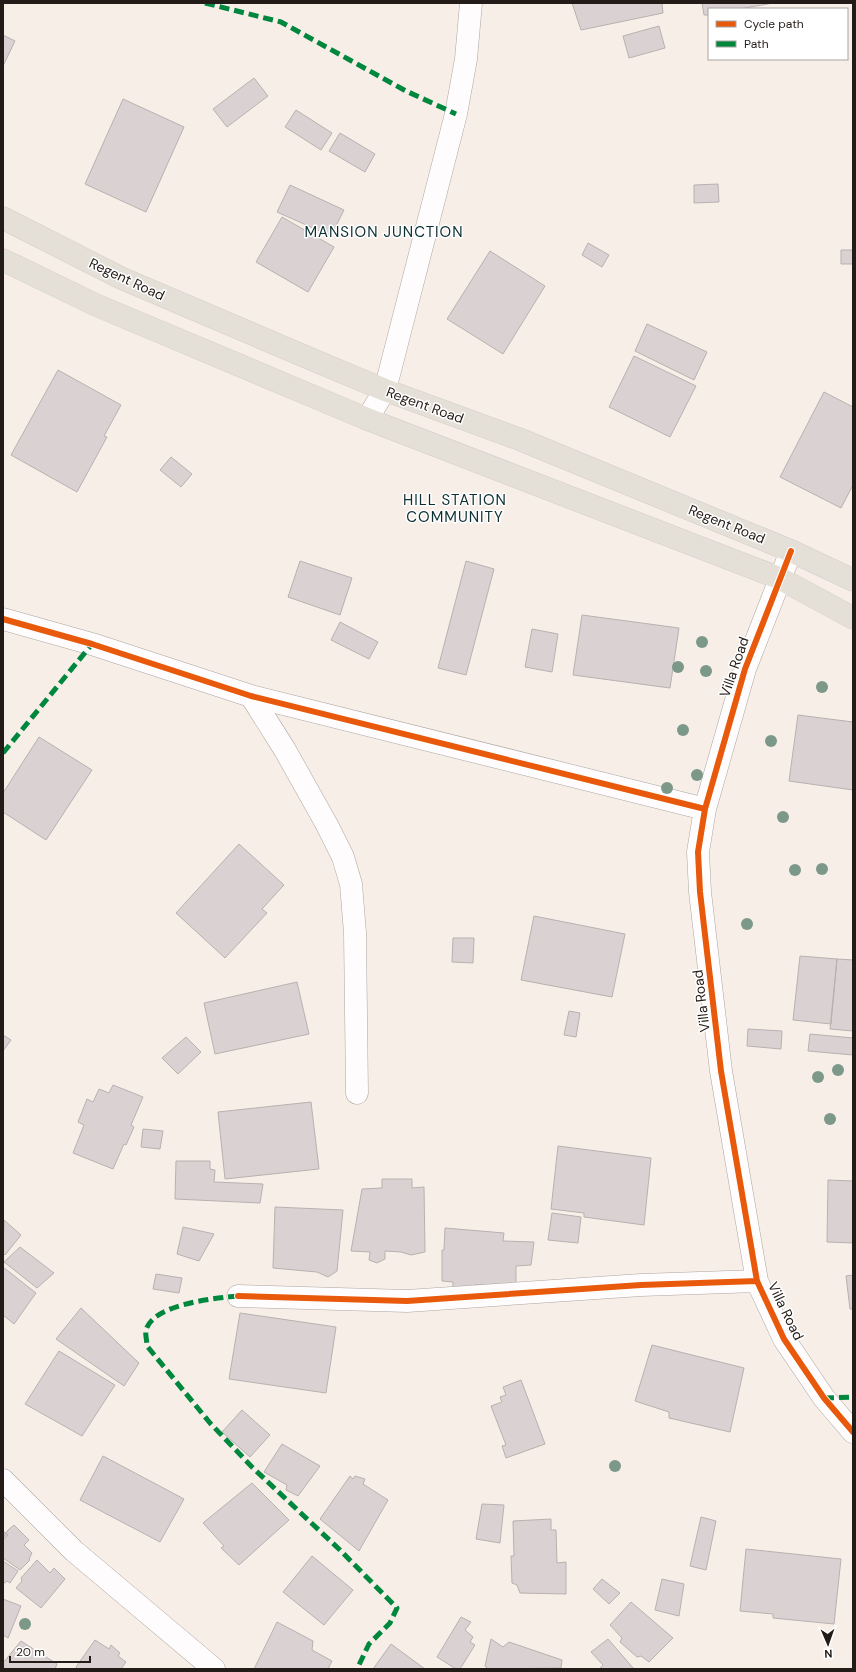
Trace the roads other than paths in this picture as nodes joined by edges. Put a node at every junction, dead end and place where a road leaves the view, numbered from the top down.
1 (471, 3) edge
2 (3, 218) edge
3 (3, 260) edge
4 (385, 390) junction
5 (367, 419) junction
6 (791, 551) junction
7 (780, 578) junction
8 (853, 580) edge
9 (853, 618) edge
10 (3, 619) edge
11 (251, 696) junction
12 (705, 809) junction
13 (357, 1094) dead end
14 (758, 1281) junction
15 (238, 1296) dead end
16 (853, 1432) edge
17 (3, 1480) edge
18 (214, 1669) edge

1 - 4 street
2 - 4 main road, Regent Road
3 - 5 main road
4 - 5 street
4 - 6 main road, Regent Road
5 - 7 main road
6 - 7 street, Villa Road
6 - 8 main road, Regent Road
7 - 9 main road
7 - 12 street, Villa Road
10 - 11 street
11 - 12 street
11 - 13 street
12 - 14 street, Villa Road
14 - 15 street
14 - 16 street, Villa Road
17 - 18 street

